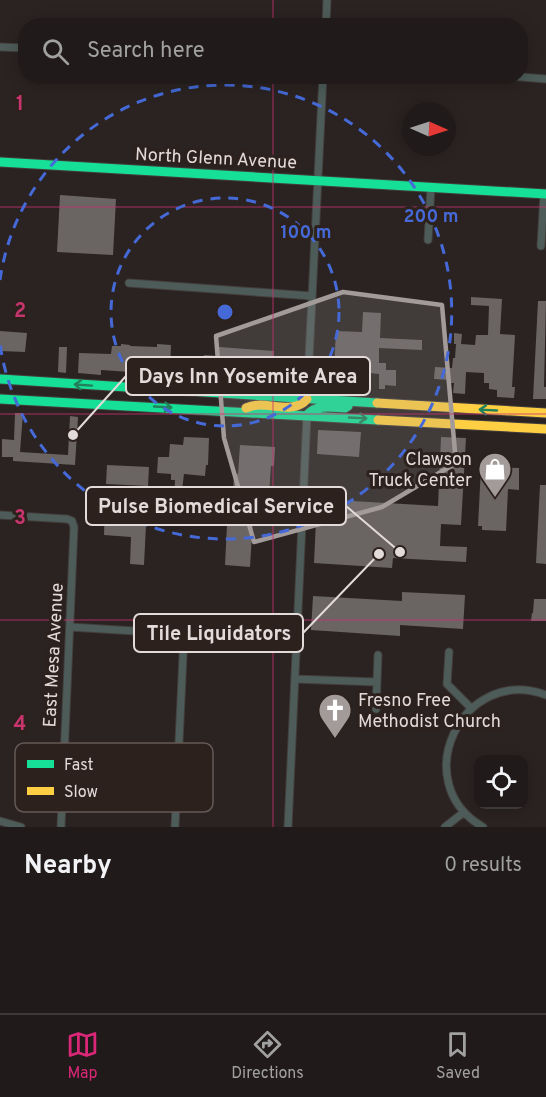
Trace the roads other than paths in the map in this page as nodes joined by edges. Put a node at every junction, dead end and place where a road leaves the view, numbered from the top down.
1 (327, 0) edge
2 (326, 18) edge
3 (0, 47) edge
4 (18, 48) edge
5 (528, 78) edge
6 (546, 79) edge
7 (323, 84) edge
8 (0, 162) edge
9 (318, 180) junction
10 (431, 187) junction
11 (545, 194) edge
12 (428, 240) dead end
13 (541, 246) dead end
14 (129, 284) dead end
15 (312, 296) junction
16 (0, 379) edge
17 (0, 399) edge
18 (307, 399) junction
19 (353, 402) junction
20 (234, 411) junction
21 (546, 413) edge
22 (307, 416) junction
23 (546, 429) edge
24 (0, 515) edge
25 (70, 627) junction
26 (184, 635) junction
27 (297, 641) junction
28 (449, 652) dead end
29 (378, 655) dead end
30 (295, 679) junction
31 (377, 682) junction
32 (546, 695) edge
33 (471, 708) junction
34 (376, 709) dead end
35 (65, 743) edge
36 (179, 743) edge
37 (62, 812) edge
38 (176, 812) edge
39 (464, 812) junction
40 (0, 821) edge
41 (21, 827) edge
42 (61, 827) edge
43 (175, 827) edge
44 (288, 827) edge
45 (445, 827) edge
46 (483, 827) edge

1 - 2 street
3 - 4 street
5 - 6 street
7 - 9 street
8 - 9 main road, North Glenn Avenue
9 - 10 main road, North Glenn Avenue
9 - 15 street
10 - 11 main road, North Glenn Avenue
10 - 12 street
11 - 13 street, North Glenn Avenue
14 - 15 street
15 - 18 street
18 -> 16 main road
17 -> 20 main road
18 - 19 main road
18 - 20 main road
21 -> 19 main road
19 - 22 main road
20 - 22 main road
22 -> 23 main road
22 - 27 street
24 - 25 street, East Mesa Avenue
25 - 26 street
25 - 35 street, East Mesa Avenue
26 - 27 street
26 - 36 street
27 - 30 street
28 - 33 street
29 - 31 street
30 - 31 street
30 - 44 street
31 - 34 street
32 - 33 street
33 - 39 street
37 - 42 street, East Mesa Avenue
38 - 43 street
39 - 45 street
39 - 46 street
40 - 41 street

